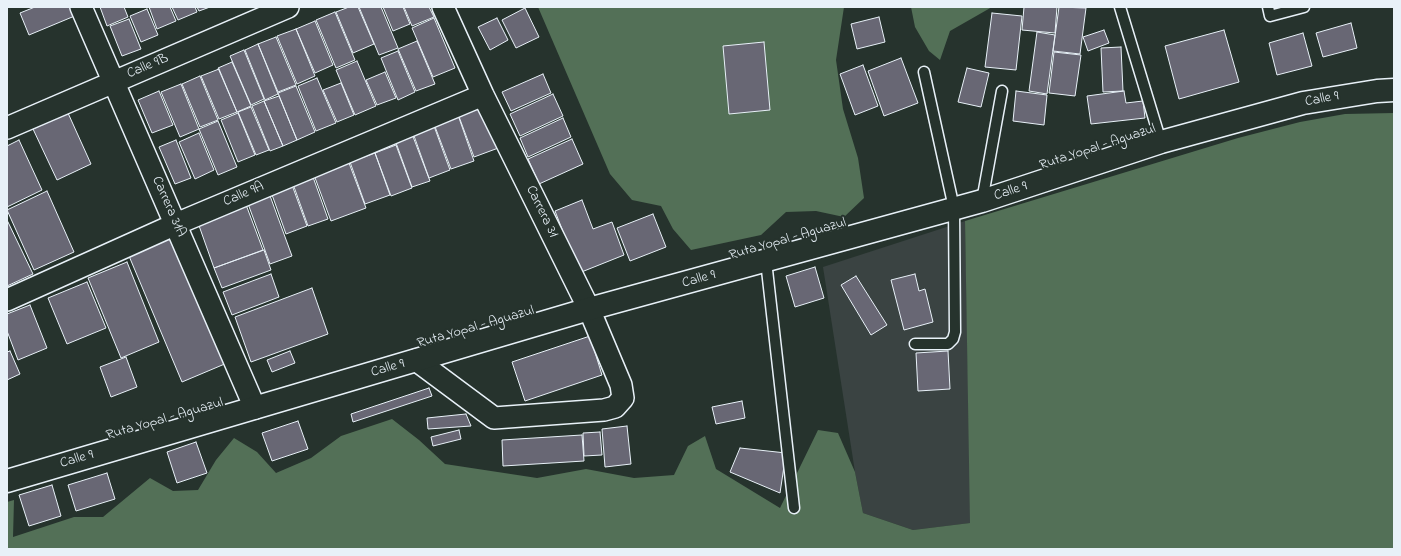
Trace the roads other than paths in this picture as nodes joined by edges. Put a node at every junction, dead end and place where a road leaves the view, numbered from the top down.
1 (81, 7) edge
2 (288, 7) edge
3 (443, 7) edge
4 (1120, 7) edge
5 (1268, 7) edge
6 (1304, 7) edge
7 (924, 72) dead end
8 (114, 82) junction
9 (1394, 90) edge
10 (1002, 91) dead end
11 (483, 95) junction
12 (7, 128) edge
13 (1161, 142) junction
14 (982, 201) junction
15 (954, 208) junction
16 (176, 224) junction
17 (766, 261) junction
18 (7, 300) edge
19 (589, 309) junction
20 (915, 344) dead end
21 (416, 360) junction
22 (255, 408) junction
23 (8, 478) edge
24 (794, 508) dead end

1 - 8 street, Carrera 31A
2 - 8 street, Calle 9B
3 - 11 street, Carrera 31
4 - 13 lane
5 - 6 lane
7 - 15 lane
8 - 12 street, Calle 9B
8 - 16 street, Carrera 31A
9 - 13 lane, Ruta Yopal - Aguazul
10 - 14 lane
11 - 16 street, Calle 9A
11 - 19 street, Carrera 31
13 - 14 lane, Ruta Yopal - Aguazul
14 - 15 lane, Ruta Yopal - Aguazul
15 - 17 lane, Ruta Yopal - Aguazul
15 - 20 lane
16 - 18 street, Calle 9A
16 - 22 street, Carrera 31A
17 - 19 lane, Ruta Yopal - Aguazul
17 - 24 lane
19 - 21 lane, Ruta Yopal - Aguazul
19 - 21 street, Carrera 31
21 - 22 lane, Ruta Yopal - Aguazul
22 - 23 lane, Ruta Yopal - Aguazul

